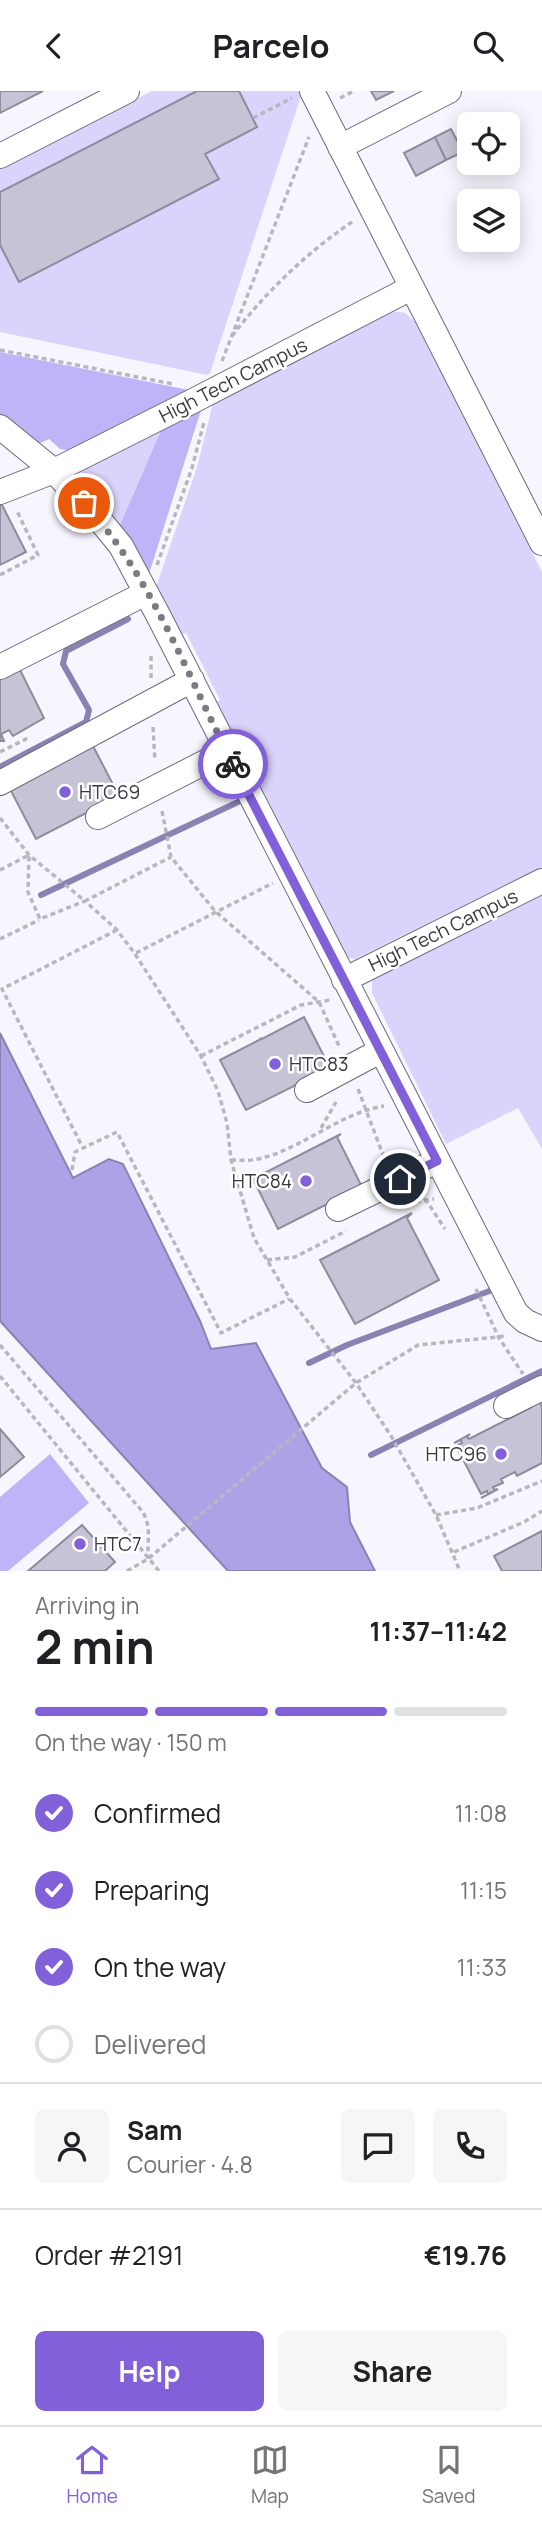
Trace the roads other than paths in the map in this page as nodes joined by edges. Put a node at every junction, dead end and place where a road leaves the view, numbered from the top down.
1 (127, 91) edge
2 (449, 91) edge
3 (310, 98) edge
4 (340, 146) junction
5 (0, 156) edge
6 (411, 288) junction
7 (0, 427) edge
8 (54, 471) junction
9 (4, 491) edge
10 (542, 543) edge
11 (146, 593) junction
12 (0, 667) edge
13 (191, 680) junction
14 (227, 751) junction
15 (0, 783) edge
16 (98, 817) dead end
17 (542, 881) edge
18 (348, 988) junction
19 (380, 1051) junction
20 (307, 1090) dead end
21 (437, 1161) junction
22 (338, 1209) dead end
23 (539, 1329) edge
24 (533, 1381) edge
25 (506, 1406) dead end

1 - 5 street
2 - 4 street
3 - 4 street
4 - 6 street
6 - 8 street, High Tech Campus
6 - 10 street
7 - 8 street
8 - 9 street, High Tech Campus
8 - 11 street
11 - 12 street
11 - 13 street
13 - 14 street
13 - 15 street
14 - 16 street
14 - 18 street
17 - 18 street, High Tech Campus
18 - 19 street
19 - 20 street
19 - 21 street
21 - 22 street
21 - 23 street
24 - 25 street

